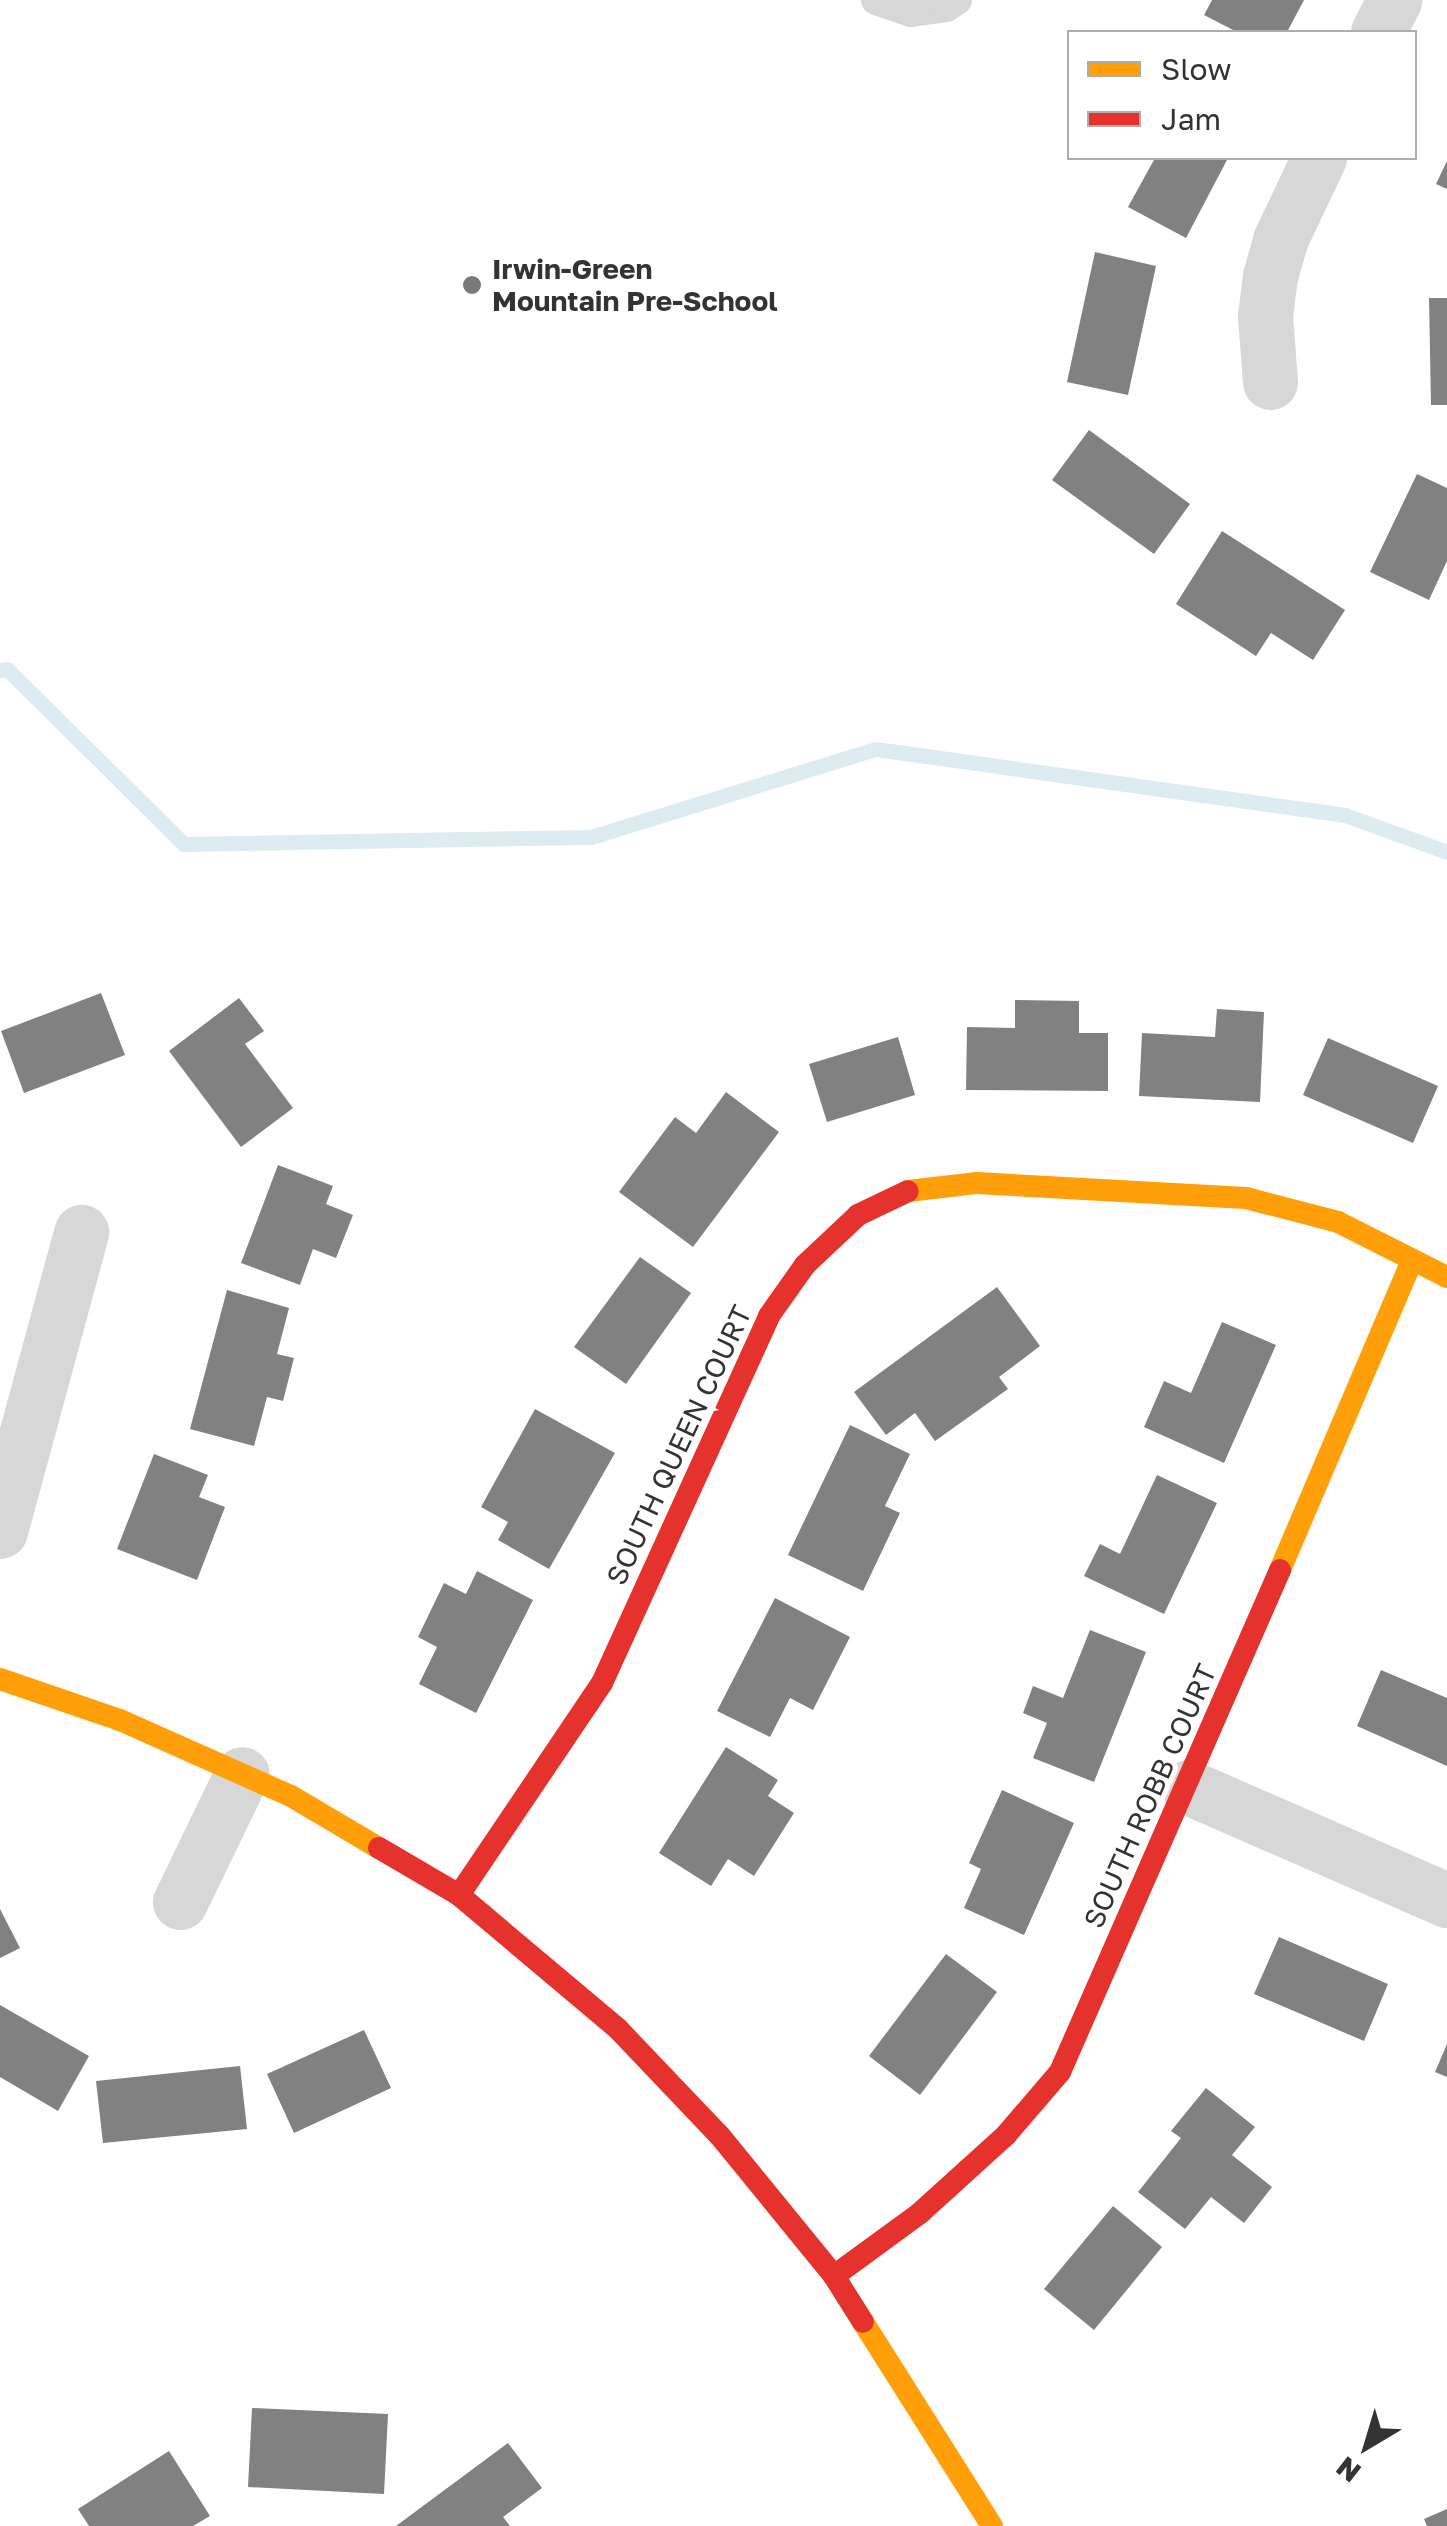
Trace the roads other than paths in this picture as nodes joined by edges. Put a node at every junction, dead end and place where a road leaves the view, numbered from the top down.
1 (876, 0) edge
2 (957, 0) edge
3 (1394, 0) edge
4 (1379, 30) edge
5 (1318, 160) edge
6 (1270, 382) dead end
7 (80, 1232) dead end
8 (1412, 1261) junction
9 (1447, 1276) edge
10 (0, 1531) edge
11 (0, 1679) edge
12 (242, 1774) junction
13 (1188, 1787) junction
14 (459, 1895) junction
15 (1447, 1900) edge
16 (180, 1902) dead end
17 (834, 2276) junction
18 (992, 2526) edge

1 - 2 lane
3 - 4 street
5 - 6 street
7 - 10 street
8 - 9 street, SOUTH QUEEN COURT
8 - 13 street, SOUTH ROBB COURT
8 - 14 street, SOUTH QUEEN COURT
11 - 12 street
12 - 14 street
12 - 16 street
13 - 15 street
13 - 17 street, SOUTH ROBB COURT
14 - 17 street
17 - 18 street

